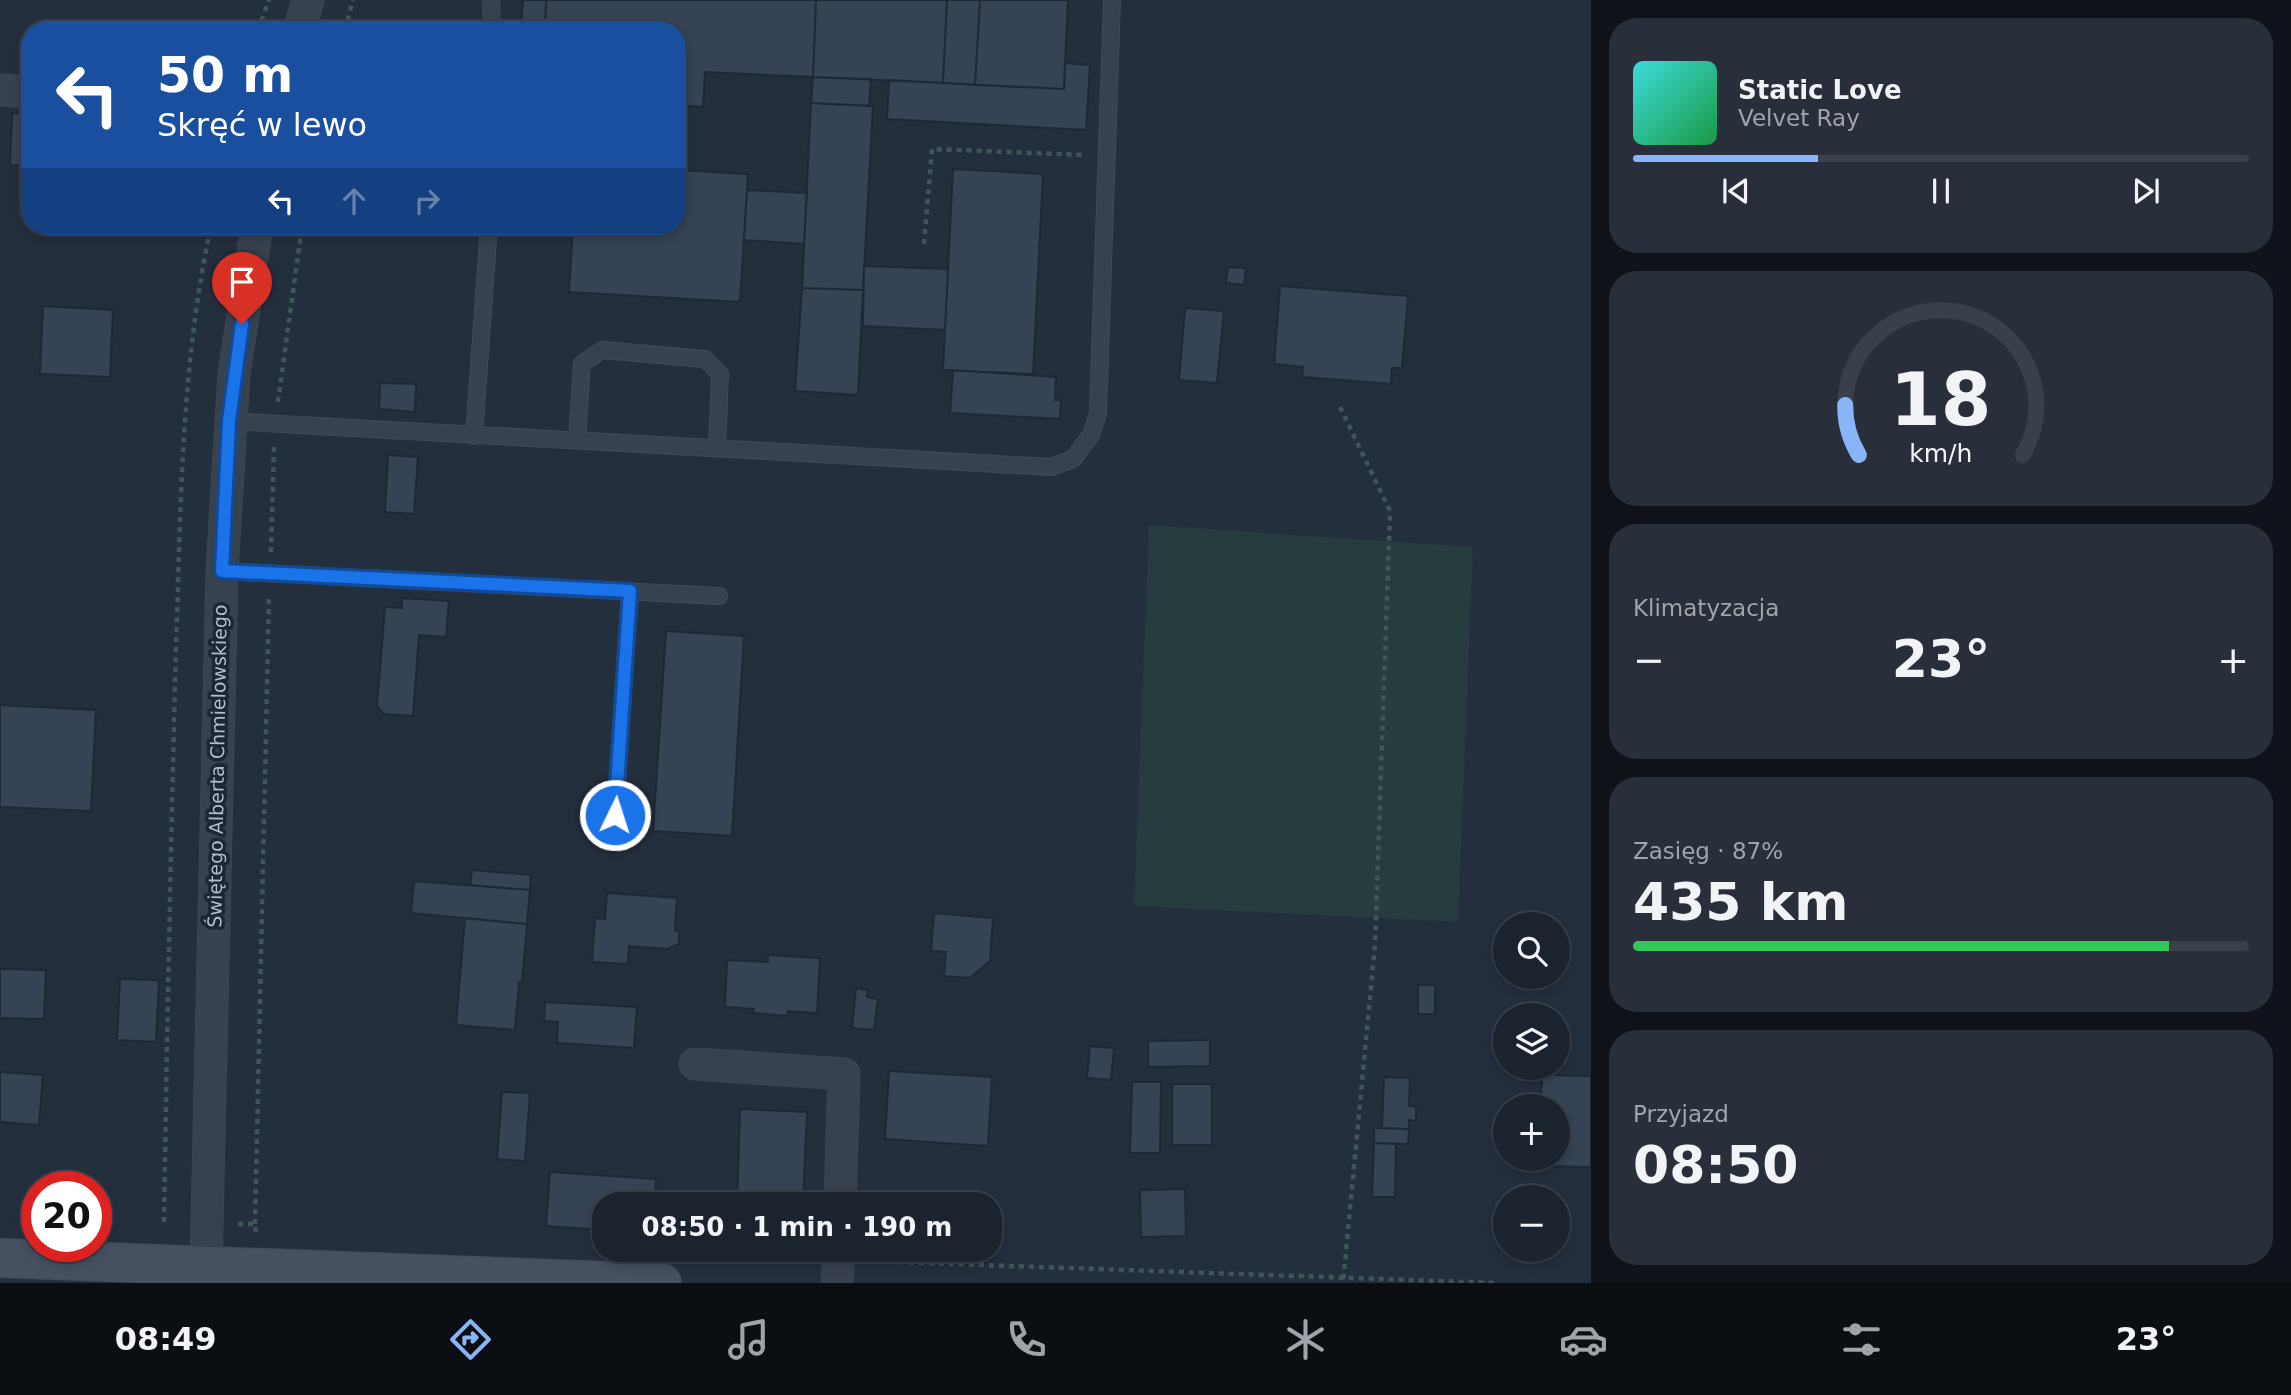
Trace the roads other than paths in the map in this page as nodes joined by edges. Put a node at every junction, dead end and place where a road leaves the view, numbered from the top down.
1 (308, 0) edge
2 (491, 0) edge
3 (1112, 0) edge
4 (302, 21) edge
5 (492, 21) edge
6 (0, 90) edge
7 (21, 91) edge
8 (256, 235) edge
9 (488, 235) edge
10 (229, 421) junction
11 (474, 436) junction
12 (577, 441) junction
13 (717, 449) junction
14 (222, 571) junction
15 (630, 591) junction
16 (719, 596) dead end
17 (615, 815) dead end
18 (695, 1064) dead end
19 (840, 1192) edge
20 (0, 1258) edge
21 (838, 1262) edge
22 (197, 1271) edge
23 (534, 1281) edge
24 (662, 1283) edge
25 (837, 1283) edge

1 - 4 street
2 - 5 lane
3 - 13 lane
6 - 7 street
8 - 10 street, Świętego Alberta Chmielowskiego
9 - 11 lane
10 - 11 lane
10 - 14 street, Świętego Alberta Chmielowskiego
11 - 12 lane
12 - 13 lane
12 - 13 lane
14 - 15 lane
14 - 22 street, Świętego Alberta Chmielowskiego
15 - 16 lane
15 - 17 lane
18 - 19 street
20 - 22 street
21 - 25 street
22 - 23 street
23 - 24 street

